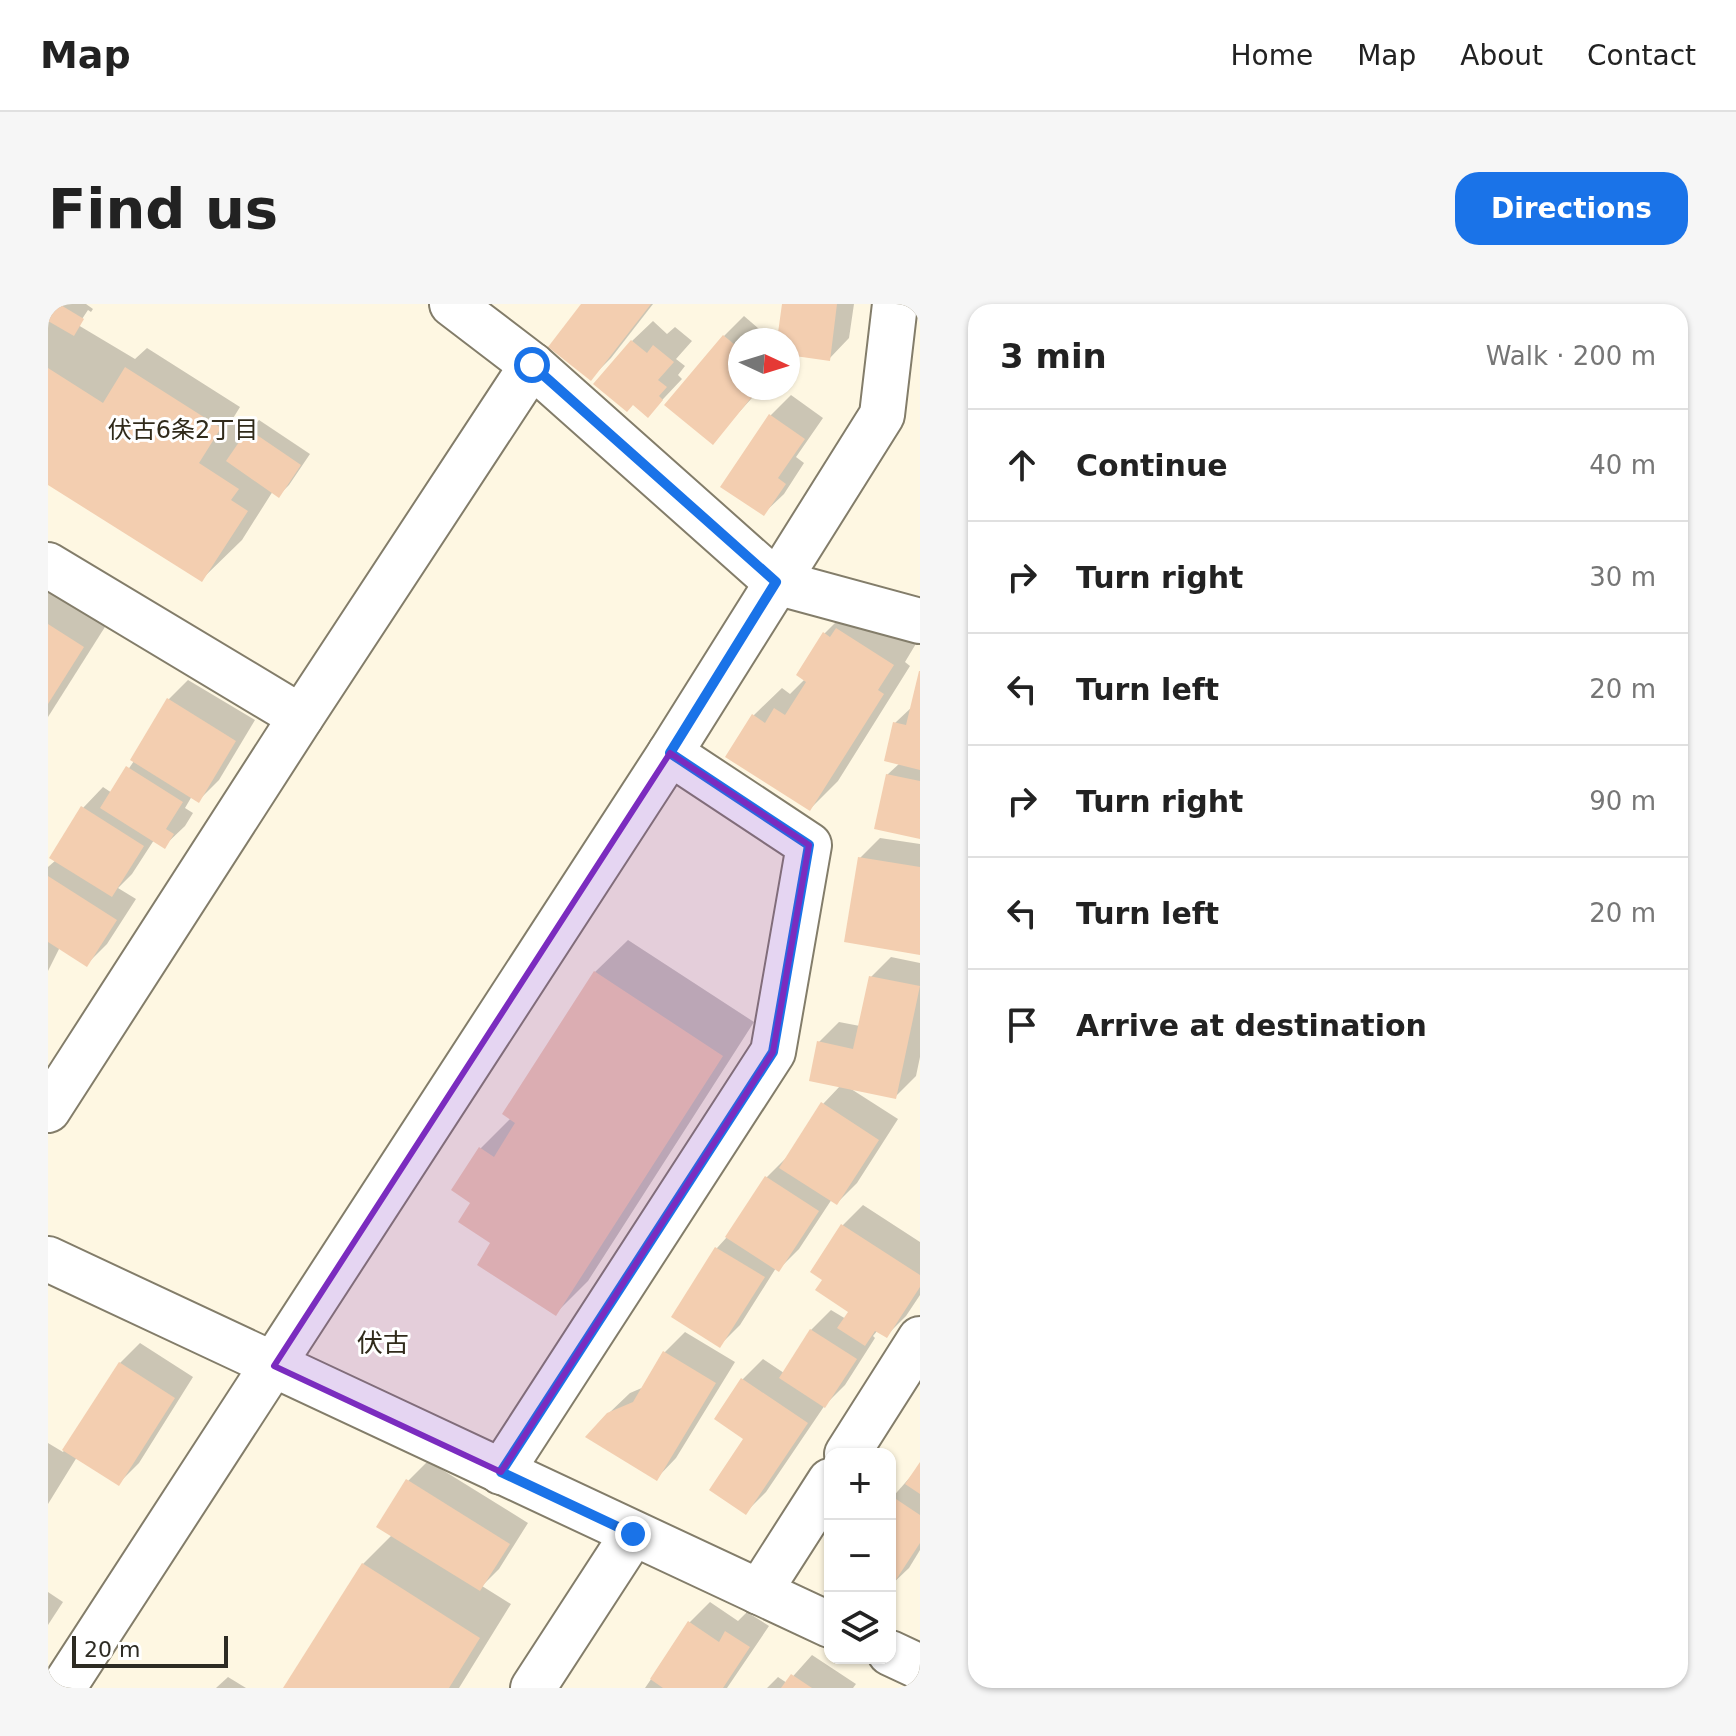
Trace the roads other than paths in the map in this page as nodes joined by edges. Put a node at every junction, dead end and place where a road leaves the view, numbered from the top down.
1 (452, 304) edge
2 (895, 304) edge
3 (532, 365) junction
4 (48, 565) edge
5 (776, 582) junction
6 (920, 621) edge
7 (301, 717) junction
8 (670, 753) junction
9 (48, 1110) edge
10 (48, 1259) edge
11 (920, 1339) edge
12 (274, 1366) junction
13 (851, 1448) edge
14 (501, 1472) junction
15 (824, 1490) edge
16 (633, 1534) junction
17 (759, 1592) junction
18 (824, 1622) edge
19 (896, 1656) edge
20 (920, 1667) edge
21 (63, 1688) edge
22 (533, 1688) edge

1 - 3 street
2 - 5 street
3 - 5 street
3 - 7 street
4 - 7 street
5 - 6 street
5 - 8 street
7 - 9 street
8 - 12 street
8 - 14 street
10 - 12 street
11 - 13 street
12 - 14 street
12 - 21 street
14 - 16 street
15 - 17 street
16 - 17 street
16 - 22 street
17 - 18 street
19 - 20 street

